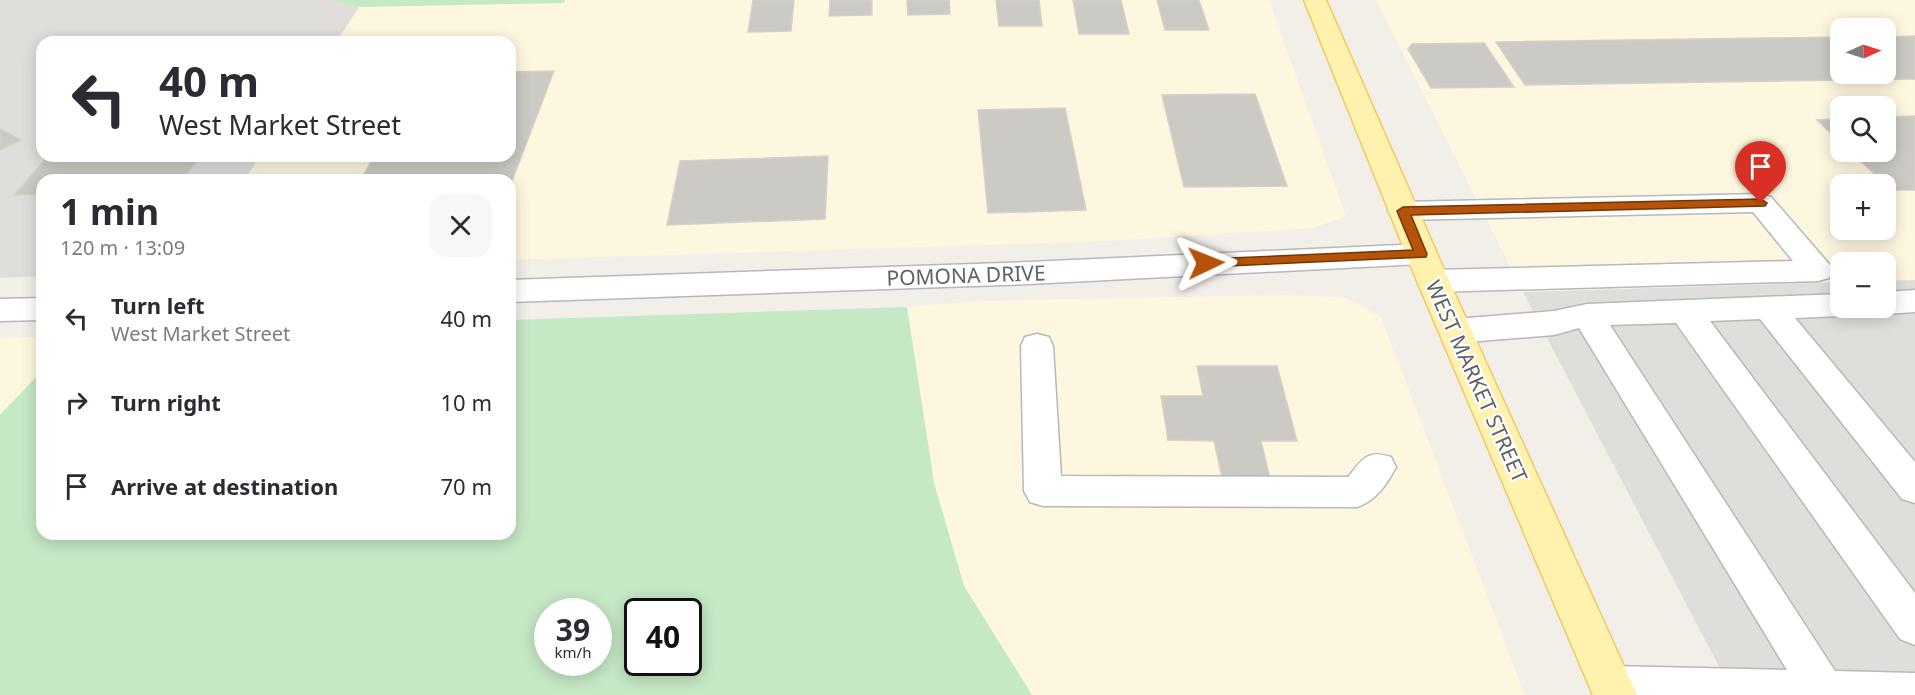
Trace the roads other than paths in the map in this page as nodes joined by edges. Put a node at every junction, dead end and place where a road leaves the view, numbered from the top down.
1 (1314, 0) edge
2 (1403, 211) junction
3 (1427, 268) junction
4 (516, 291) edge
5 (1915, 302) edge
6 (1896, 303) edge
7 (1830, 305) edge
8 (1769, 308) junction
9 (36, 309) edge
10 (0, 310) edge
11 (1685, 311) junction
12 (1587, 315) junction
13 (1455, 331) junction
14 (1037, 346) dead end
15 (1378, 467) dead end
16 (1915, 488) edge
17 (1915, 626) edge
18 (1822, 690) junction
19 (1613, 691) edge
20 (1915, 694) edge

1 - 2 main road, WEST MARKET STREET
2 - 3 main road, WEST MARKET STREET
2 - 3 street, POMONA DRIVE
3 - 4 street, POMONA DRIVE
3 - 13 main road, WEST MARKET STREET
5 - 6 street
7 - 8 street
8 - 11 street
8 - 16 street
9 - 10 street
11 - 12 street
11 - 17 street
12 - 13 street
12 - 18 street
13 - 19 main road, WEST MARKET STREET
14 - 15 street
18 - 19 street
18 - 20 street

